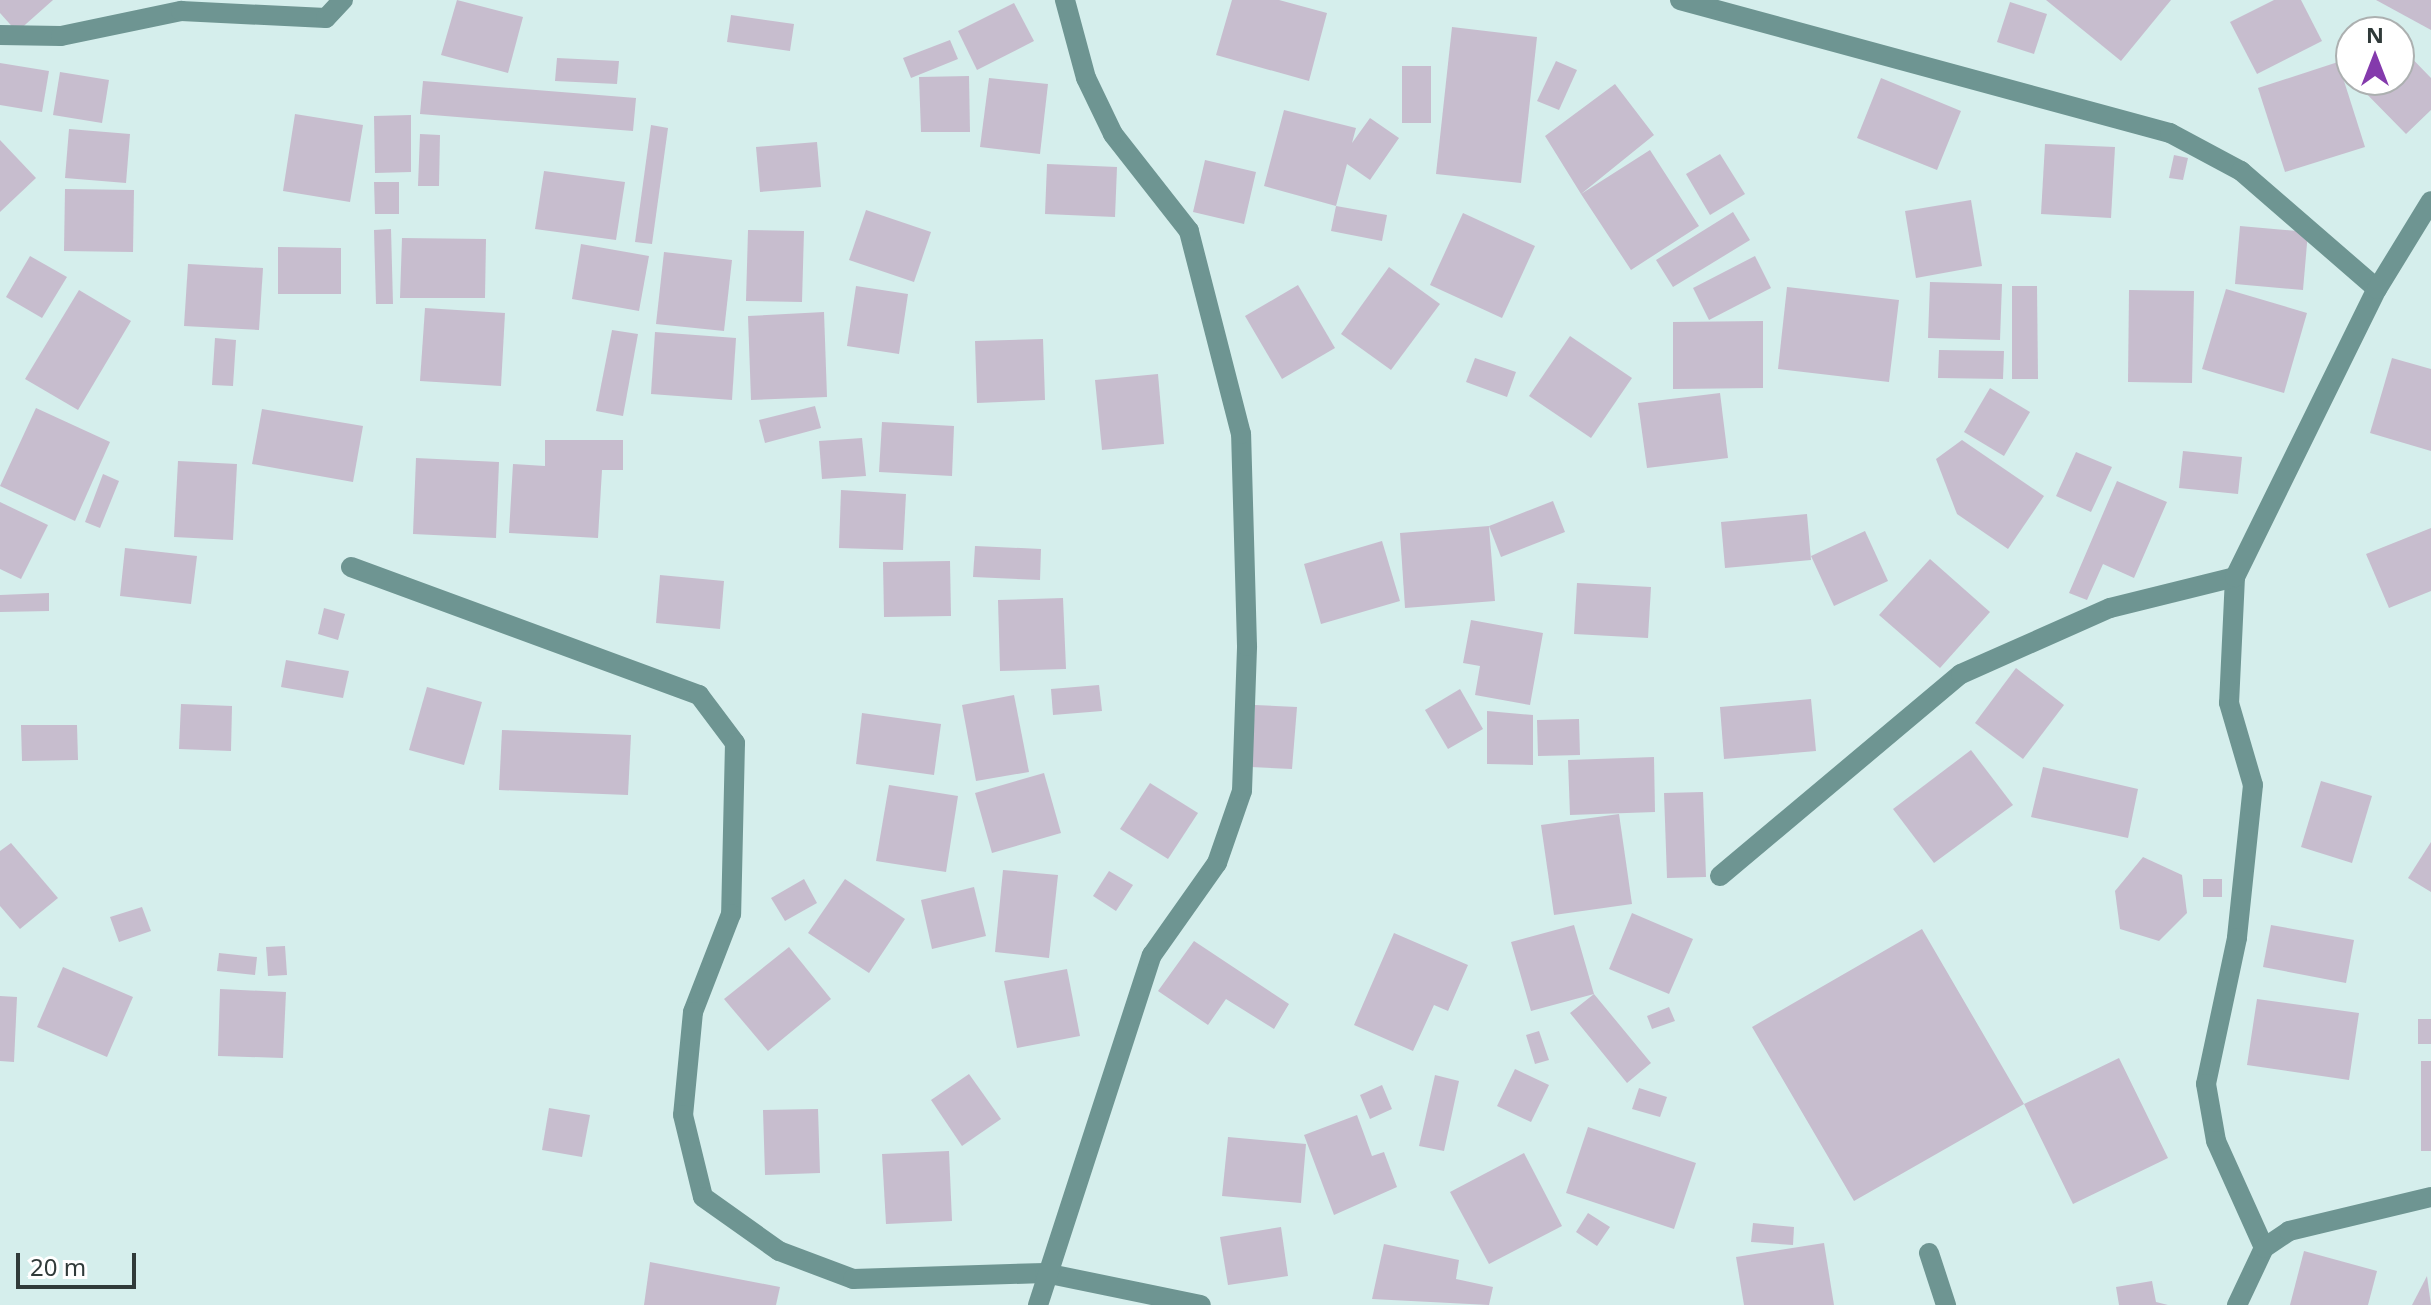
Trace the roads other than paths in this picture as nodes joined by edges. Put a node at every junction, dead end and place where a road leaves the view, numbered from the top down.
1 (343, 0) edge
2 (1065, 0) edge
3 (1680, 0) edge
4 (0, 35) edge
5 (2431, 201) edge
6 (2377, 289) junction
7 (351, 567) dead end
8 (2235, 577) junction
9 (1720, 876) dead end
10 (2431, 1197) edge
11 (2264, 1248) junction
12 (1929, 1253) dead end
13 (1045, 1273) junction
14 (1038, 1305) edge
15 (1201, 1305) edge
16 (1946, 1305) edge
17 (2237, 1305) edge

1 - 4 street
2 - 13 street
3 - 6 street
5 - 6 street
6 - 8 street
7 - 13 street
8 - 9 street
8 - 11 street
10 - 11 street
11 - 17 street
12 - 16 street
13 - 14 street
13 - 15 street

